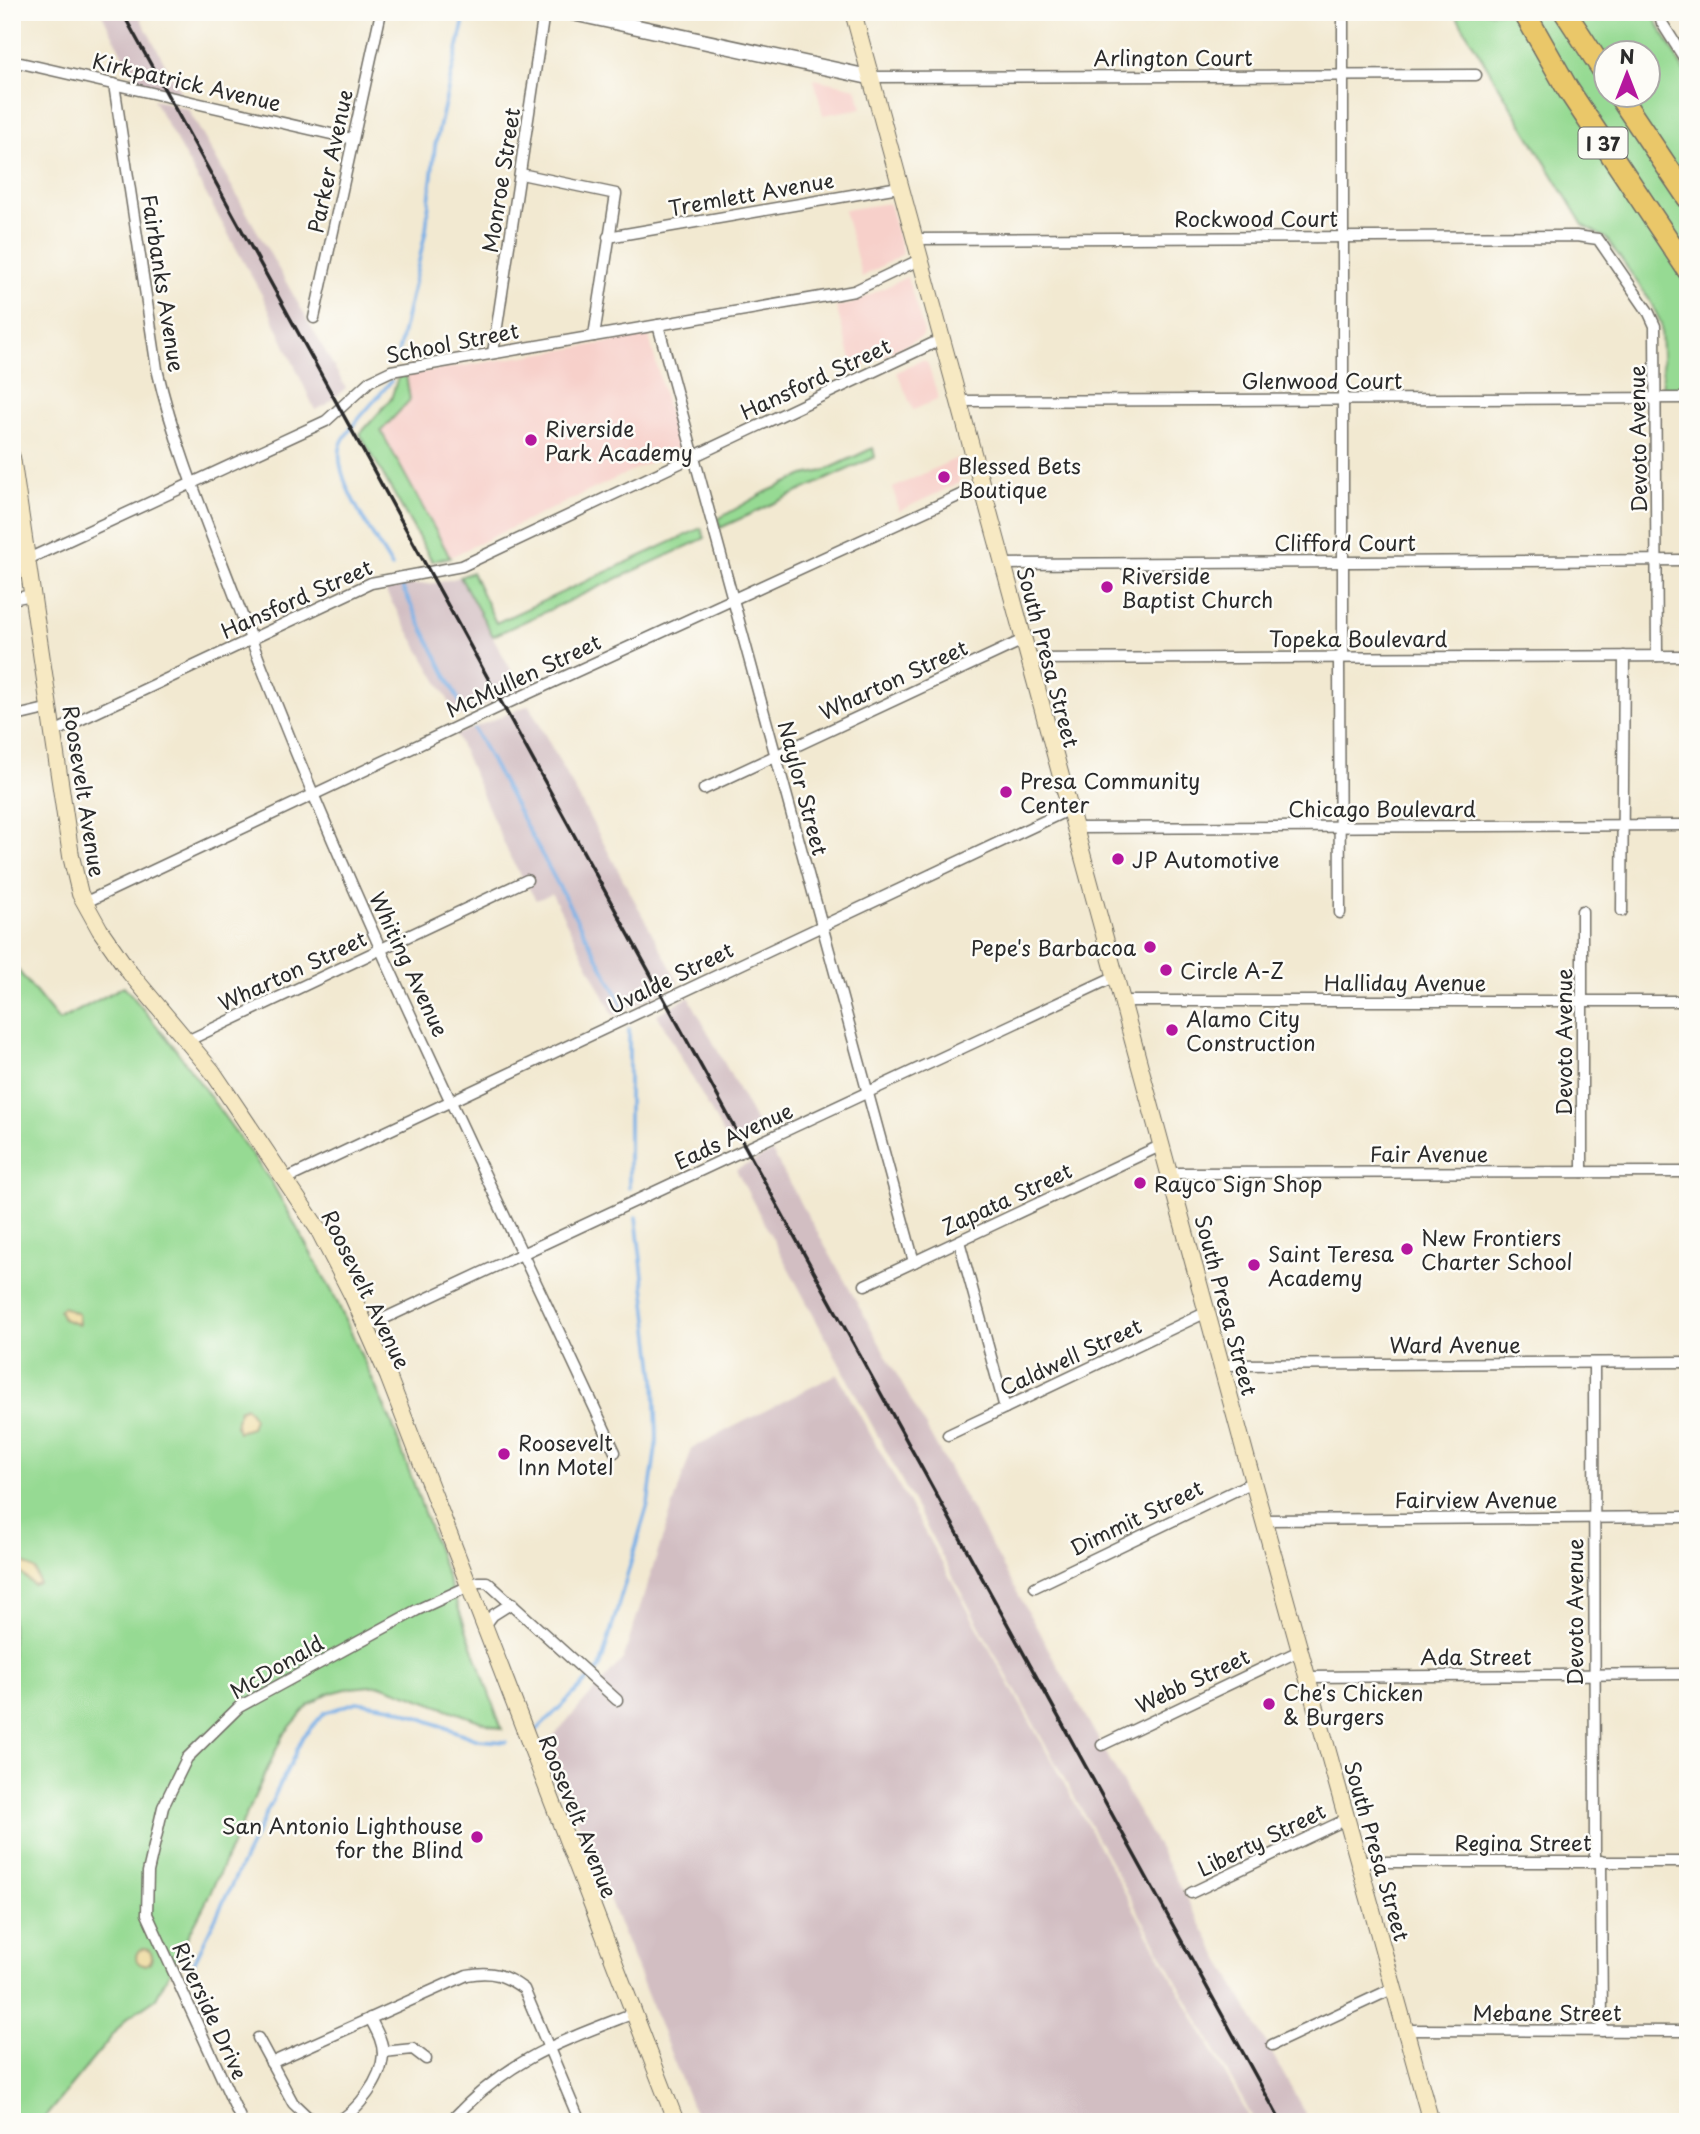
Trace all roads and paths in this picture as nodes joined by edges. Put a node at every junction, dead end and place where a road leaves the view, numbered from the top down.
1 (381, 12) edge
2 (544, 12) edge
3 (568, 12) edge
4 (853, 12) edge
5 (1343, 12) edge
6 (1524, 12) edge
7 (1565, 12) edge
8 (1659, 12) edge
9 (1592, 55) edge
10 (12, 61) edge
11 (1688, 64) edge
12 (1476, 75) dead end
13 (1343, 76) junction
14 (869, 77) junction
15 (114, 84) junction
16 (1627, 108) edge
17 (353, 139) junction
18 (521, 174) junction
19 (899, 187) junction
20 (1688, 198) edge
21 (608, 237) junction
22 (1343, 237) junction
23 (914, 239) junction
24 (1598, 239) joint
25 (919, 260) junction
26 (1688, 270) edge
27 (314, 317) dead end
28 (658, 325) junction
29 (594, 336) junction
30 (940, 340) junction
31 (493, 353) junction
32 (1656, 397) junction
33 (1688, 398) edge
34 (1344, 399) junction
35 (957, 401) junction
36 (694, 456) junction
37 (12, 457) edge
38 (14, 483) edge
39 (193, 483) junction
40 (980, 486) junction
41 (27, 559) junction
42 (1688, 560) edge
43 (1343, 561) junction
44 (1658, 561) junction
45 (1002, 564) junction
46 (33, 594) junction
47 (12, 599) edge
48 (732, 600) junction
49 (251, 639) junction
50 (1023, 640) junction
51 (1624, 656) junction
52 (1657, 656) junction
53 (1688, 656) edge
54 (1341, 657) junction
55 (1028, 659) junction
56 (50, 708) junction
57 (12, 717) edge
58 (54, 732) junction
59 (776, 755) junction
60 (704, 789) dead end
61 (312, 794) junction
62 (1070, 809) junction
63 (1623, 825) junction
64 (1688, 825) edge
65 (1340, 827) junction
66 (1076, 828) junction
67 (527, 880) dead end
68 (84, 903) junction
69 (1581, 911) dead end
70 (1622, 911) dead end
71 (1340, 913) dead end
72 (821, 925) junction
73 (382, 949) junction
74 (1116, 976) junction
75 (1123, 1001) junction
76 (1583, 1001) junction
77 (1688, 1001) edge
78 (187, 1041) junction
79 (868, 1093) junction
80 (453, 1101) junction
81 (1162, 1145) junction
82 (1582, 1172) junction
83 (1688, 1172) edge
84 (1169, 1173) junction
85 (286, 1179) junction
86 (959, 1241) junction
87 (524, 1254) junction
88 (914, 1262) junction
89 (865, 1285) dead end
90 (1208, 1312) junction
91 (366, 1327) junction
92 (1688, 1362) edge
93 (1594, 1363) junction
94 (1222, 1365) junction
95 (1005, 1408) junction
96 (948, 1435) dead end
97 (615, 1452) dead end
98 (1253, 1482) junction
99 (1688, 1517) edge
100 (1593, 1518) junction
101 (1264, 1520) junction
102 (467, 1585) junction
103 (1035, 1587) dead end
104 (512, 1603) junction
105 (483, 1629) junction
106 (1299, 1651) junction
107 (1594, 1674) junction
108 (1688, 1674) edge
109 (1307, 1677) junction
110 (617, 1700) dead end
111 (1102, 1745) dead end
112 (1347, 1819) junction
113 (1598, 1861) junction
114 (1358, 1862) junction
115 (1688, 1862) edge
116 (1191, 1893) dead end
117 (147, 1914) joint
118 (1394, 1988) junction
119 (634, 2013) junction
120 (370, 2018) junction
121 (1405, 2030) junction
122 (1602, 2031) junction
123 (1688, 2031) edge
124 (258, 2038) dead end
125 (1272, 2045) dead end
126 (549, 2048) junction
127 (383, 2052) junction
128 (426, 2059) dead end
129 (271, 2063) junction
130 (344, 2120) edge
131 (242, 2122) edge
132 (313, 2122) edge
133 (450, 2122) edge
134 (580, 2122) edge
135 (676, 2122) edge
136 (1431, 2122) edge

1 - 17 street, Parker Avenue
2 - 18 street, Monroe Street
3 - 14 street
4 - 14 main road, South Presa Street
5 - 13 street
6 - 26 highway, I 37
7 - 9 highway
8 - 11 street
10 - 15 street, Kirkpatrick Avenue
12 - 13 street, Arlington Court
13 - 14 street, Arlington Court
13 - 22 street
14 - 19 main road, South Presa Street
15 - 17 street, Kirkpatrick Avenue
15 - 39 street, Fairbanks Avenue
16 - 20 highway, I 37
17 - 27 street, Parker Avenue
18 - 21 street
18 - 31 street, Monroe Street
19 - 21 street, Tremlett Avenue
19 - 23 main road, South Presa Street
21 - 29 street
22 - 23 street, Rockwood Court
22 - 24 street, Rockwood Court
22 - 34 street
23 - 25 main road, South Presa Street
24 - 32 street, Devoto Avenue
25 - 28 street, School Street
25 - 30 main road, South Presa Street
28 - 29 street, School Street
28 - 36 street, Naylor Street
29 - 31 street, School Street
30 - 35 main road, South Presa Street
30 - 36 street, Hansford Street
31 - 39 street, School Street
32 - 33 street, Glenwood Court
32 - 34 street, Glenwood Court
32 - 44 street, Devoto Avenue
34 - 35 street, Glenwood Court
34 - 43 street
35 - 40 main road, South Presa Street
36 - 48 street, Naylor Street
36 - 49 street, Hansford Street
37 - 38 main road, Roosevelt Avenue
38 - 41 main road, Roosevelt Avenue
39 - 41 street, School Street
39 - 49 street, Whiting Avenue
40 - 45 main road, South Presa Street
40 - 48 street, McMullen Street
41 - 46 main road, Roosevelt Avenue
42 - 44 street, Clifford Court
43 - 44 street, Clifford Court
43 - 45 street, Clifford Court
43 - 54 street
44 - 52 street, Devoto Avenue
45 - 50 main road, South Presa Street
46 - 47 street
46 - 56 main road, Roosevelt Avenue
48 - 59 street, Naylor Street
48 - 61 street, McMullen Street
49 - 58 street, Hansford Street
49 - 61 street, Whiting Avenue
50 - 55 main road, South Presa Street
50 - 59 street, Wharton Street
51 - 52 street, Topeka Boulevard
51 - 54 street, Topeka Boulevard
51 - 63 street
52 - 53 street, Topeka Boulevard
54 - 55 street, Topeka Boulevard
54 - 65 street
55 - 62 main road, South Presa Street
56 - 57 street
56 - 58 main road, Roosevelt Avenue
58 - 68 main road, Roosevelt Avenue
59 - 60 street, Wharton Street
59 - 72 street, Naylor Street
61 - 68 street, McMullen Street
61 - 73 street, Whiting Avenue
62 - 66 main road, South Presa Street
62 - 72 street, Uvalde Street
63 - 64 street, Chicago Boulevard
63 - 65 street, Chicago Boulevard
63 - 70 street
65 - 66 street, Chicago Boulevard
65 - 71 street
66 - 74 main road, South Presa Street
67 - 73 street, Wharton Street
68 - 78 main road, Roosevelt Avenue
69 - 76 street, Devoto Avenue
72 - 79 street, Naylor Street
72 - 80 street, Uvalde Street
73 - 78 street, Wharton Street
73 - 80 street, Whiting Avenue
74 - 75 main road, South Presa Street
74 - 79 street, Eads Avenue
75 - 76 street, Halliday Avenue
75 - 81 main road, South Presa Street
76 - 77 street, Halliday Avenue
76 - 82 street, Devoto Avenue
78 - 85 main road, Roosevelt Avenue
79 - 87 street, Eads Avenue
79 - 88 street, Naylor Street
80 - 85 street, Uvalde Street
80 - 87 street, Whiting Avenue
81 - 84 main road, South Presa Street
81 - 86 street, Zapata Street
82 - 83 street, Fair Avenue
82 - 84 street, Fair Avenue
84 - 90 main road, South Presa Street
85 - 91 main road, Roosevelt Avenue
86 - 88 street, Zapata Street
86 - 95 street
87 - 91 street, Eads Avenue
87 - 97 street, Whiting Avenue
88 - 89 street, Zapata Street
90 - 94 main road, South Presa Street
90 - 95 street, Caldwell Street
91 - 102 main road, Roosevelt Avenue
92 - 93 street, Ward Avenue
93 - 94 street, Ward Avenue
93 - 100 street, Devoto Avenue
94 - 98 main road, South Presa Street
95 - 96 street, Caldwell Street
98 - 101 main road, South Presa Street
98 - 103 street, Dimmit Street
99 - 100 street, Fairview Avenue
100 - 101 street, Fairview Avenue
100 - 107 street, Devoto Avenue
101 - 106 main road, South Presa Street
102 - 104 street
102 - 105 main road, Roosevelt Avenue
102 - 117 street, McDonald
104 - 105 street
104 - 110 street
105 - 119 main road, Roosevelt Avenue
106 - 109 main road, South Presa Street
106 - 111 street, Webb Street
107 - 108 street, Ada Street
107 - 109 street, Ada Street
107 - 113 street, Devoto Avenue
109 - 112 main road, South Presa Street
112 - 114 main road, South Presa Street
112 - 116 street, Liberty Street
113 - 114 street, Regina Street
113 - 115 street, Regina Street
113 - 122 street, Devoto Avenue
114 - 118 main road, South Presa Street
117 - 131 street, Riverside Drive
118 - 121 main road, South Presa Street
118 - 125 street
119 - 126 street
119 - 135 main road, Roosevelt Avenue
120 - 126 street
120 - 127 street
120 - 129 street
121 - 122 street, Mebane Street
121 - 136 main road, South Presa Street
122 - 123 street, Mebane Street
124 - 129 street
126 - 133 street
126 - 134 street
127 - 128 street
127 - 130 street
129 - 132 street

